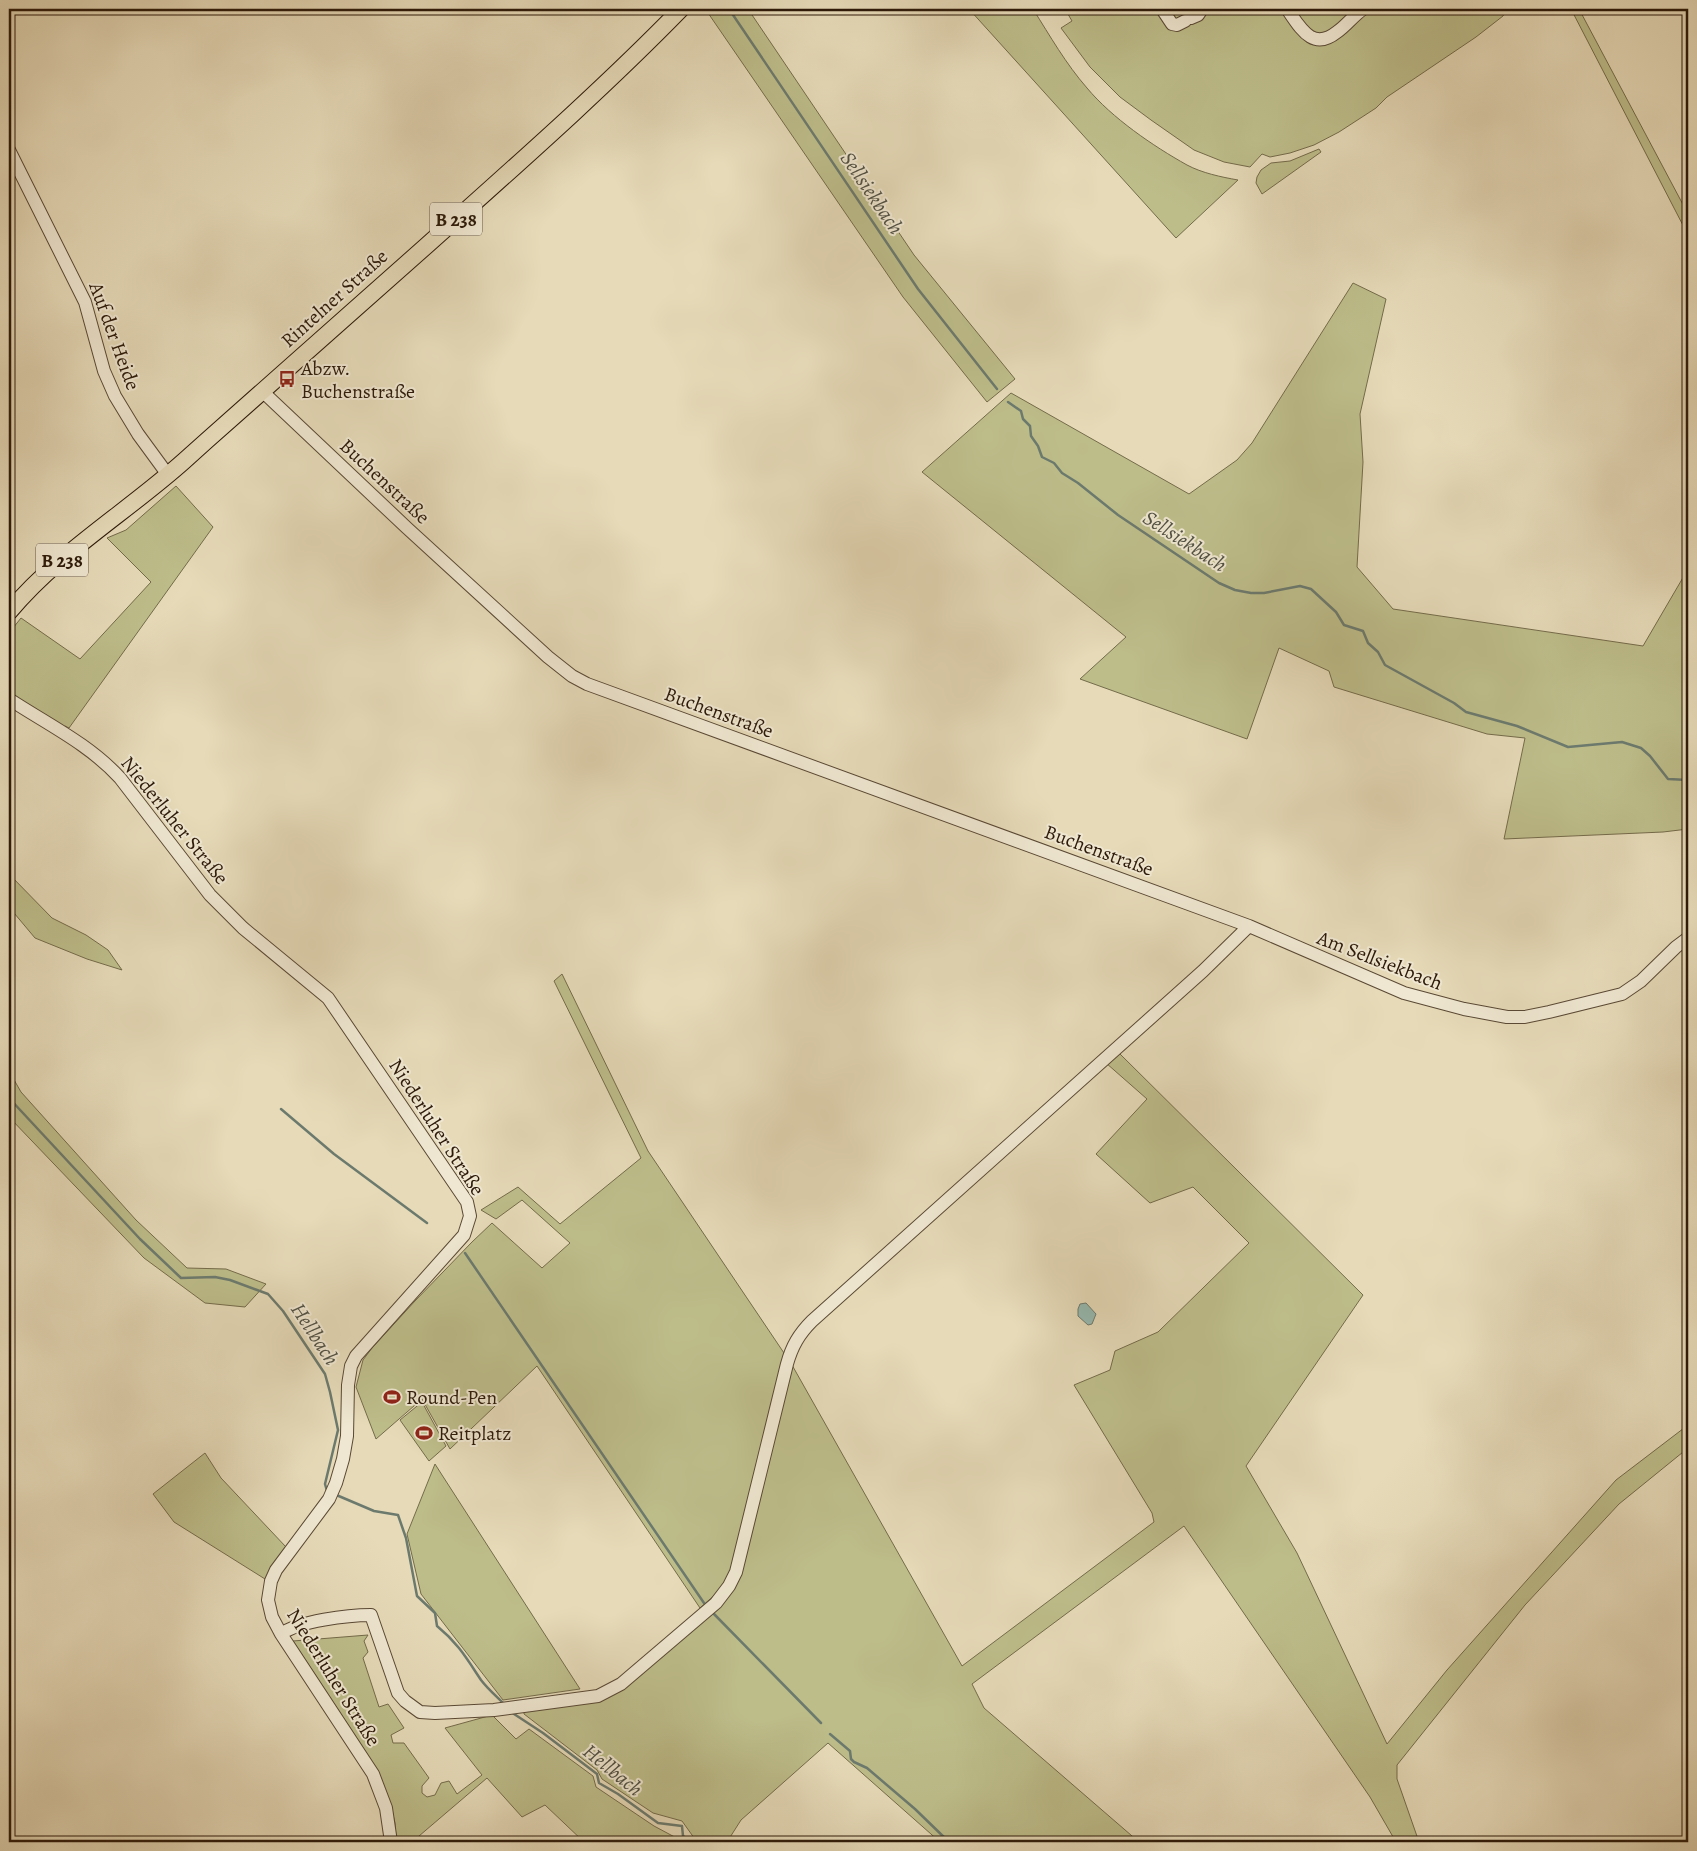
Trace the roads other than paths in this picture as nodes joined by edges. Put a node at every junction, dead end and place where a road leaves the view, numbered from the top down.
1 (681, 9) edge
2 (1162, 9) edge
3 (1202, 9) edge
4 (1287, 9) edge
5 (1363, 9) edge
6 (9, 150) edge
7 (262, 391) junction
8 (168, 475) junction
9 (9, 612) edge
10 (9, 699) edge
11 (1249, 926) junction
12 (1688, 938) edge
13 (281, 1634) junction
14 (391, 1842) edge

1 - 7 main road, Rintelner Straße / B 238
2 - 3 street
4 - 5 street
6 - 8 street, Auf der Heide
7 - 8 main road, Rintelner Straße / B 238
7 - 11 street, Buchenstraße
8 - 9 main road, Rintelner Straße / B 238
10 - 13 street, Niederluher Straße
11 - 12 street, Am Sellsiekbach
11 - 13 street
13 - 14 street, Niederluher Straße

